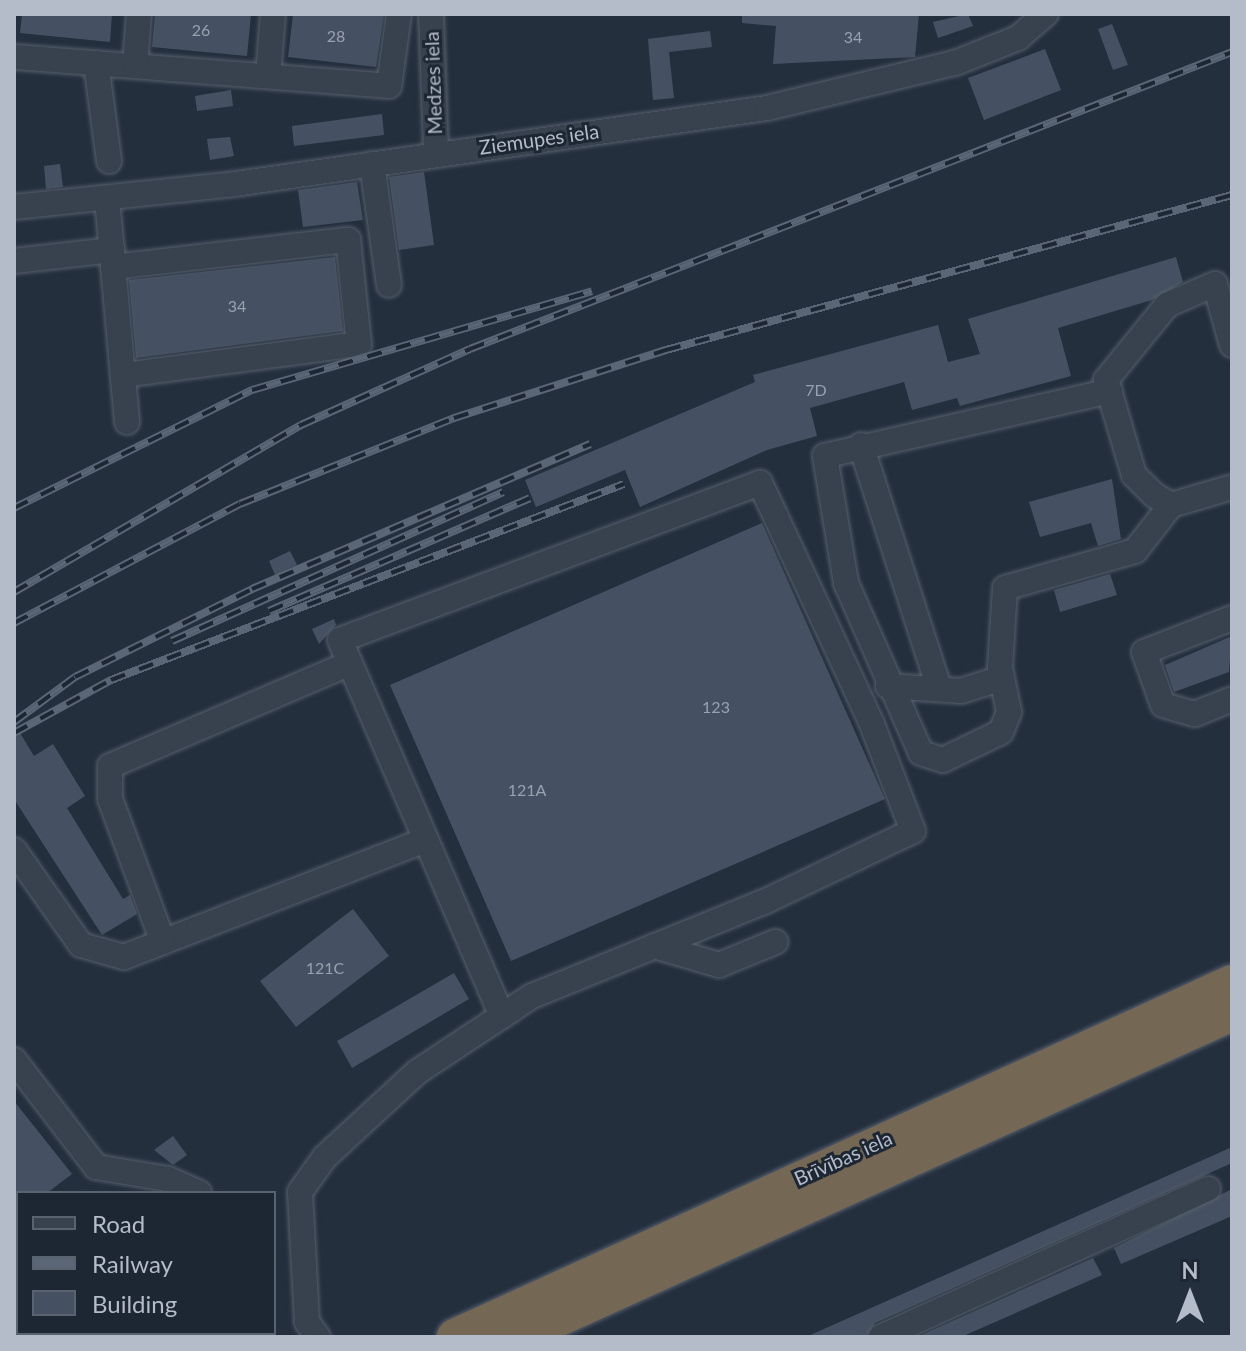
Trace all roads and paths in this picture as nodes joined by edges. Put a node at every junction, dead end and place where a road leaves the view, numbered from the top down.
1 (139, 14) edge
2 (273, 14) edge
3 (399, 14) edge
4 (431, 14) edge
5 (1046, 14) edge
6 (14, 57) edge
7 (96, 63) junction
8 (135, 66) junction
9 (268, 76) junction
10 (436, 153) junction
11 (109, 161) dead end
12 (372, 164) junction
13 (107, 198) junction
14 (14, 207) edge
15 (112, 259) junction
16 (14, 261) edge
17 (389, 285) dead end
18 (1232, 345) edge
19 (123, 375) junction
20 (1110, 391) junction
21 (127, 422) dead end
22 (861, 445) junction
23 (1232, 487) edge
24 (1171, 505) junction
25 (1232, 618) edge
26 (350, 663) junction
27 (1002, 678) junction
28 (888, 686) junction
29 (939, 688) junction
30 (1232, 699) edge
31 (423, 841) junction
32 (14, 850) edge
33 (163, 942) junction
34 (775, 942) dead end
35 (654, 946) junction
36 (1232, 983) edge
37 (502, 1016) junction
38 (1228, 1017) edge
39 (14, 1060) edge
40 (1208, 1189) dead end
41 (195, 1191) edge
42 (285, 1215) edge
43 (305, 1332) edge
44 (455, 1337) edge
45 (517, 1337) edge
46 (881, 1337) edge

1 - 8 street
2 - 9 street
3 - 9 street
4 - 10 street, Medzes iela
5 - 10 street, Ziemupes iela
6 - 7 street
7 - 8 street
7 - 11 street
8 - 9 street
10 - 12 street, Ziemupes iela
12 - 13 street, Ziemupes iela
12 - 17 street
13 - 14 street, Ziemupes iela
13 - 15 street
15 - 16 street
15 - 19 street
15 - 19 street
18 - 20 street
19 - 21 street
20 - 22 street
20 - 24 street
22 - 28 street
22 - 29 street
23 - 24 street
24 - 27 street
25 - 30 street
26 - 31 street
26 - 33 street
26 - 35 street
27 - 28 street
27 - 29 street
28 - 29 street
31 - 33 street
31 - 37 street
32 - 33 street
34 - 35 street
35 - 37 street
36 - 44 highway, Brīvības iela
37 - 42 street
38 - 45 highway, Brīvības iela
39 - 41 street
40 - 46 street
42 - 43 street

